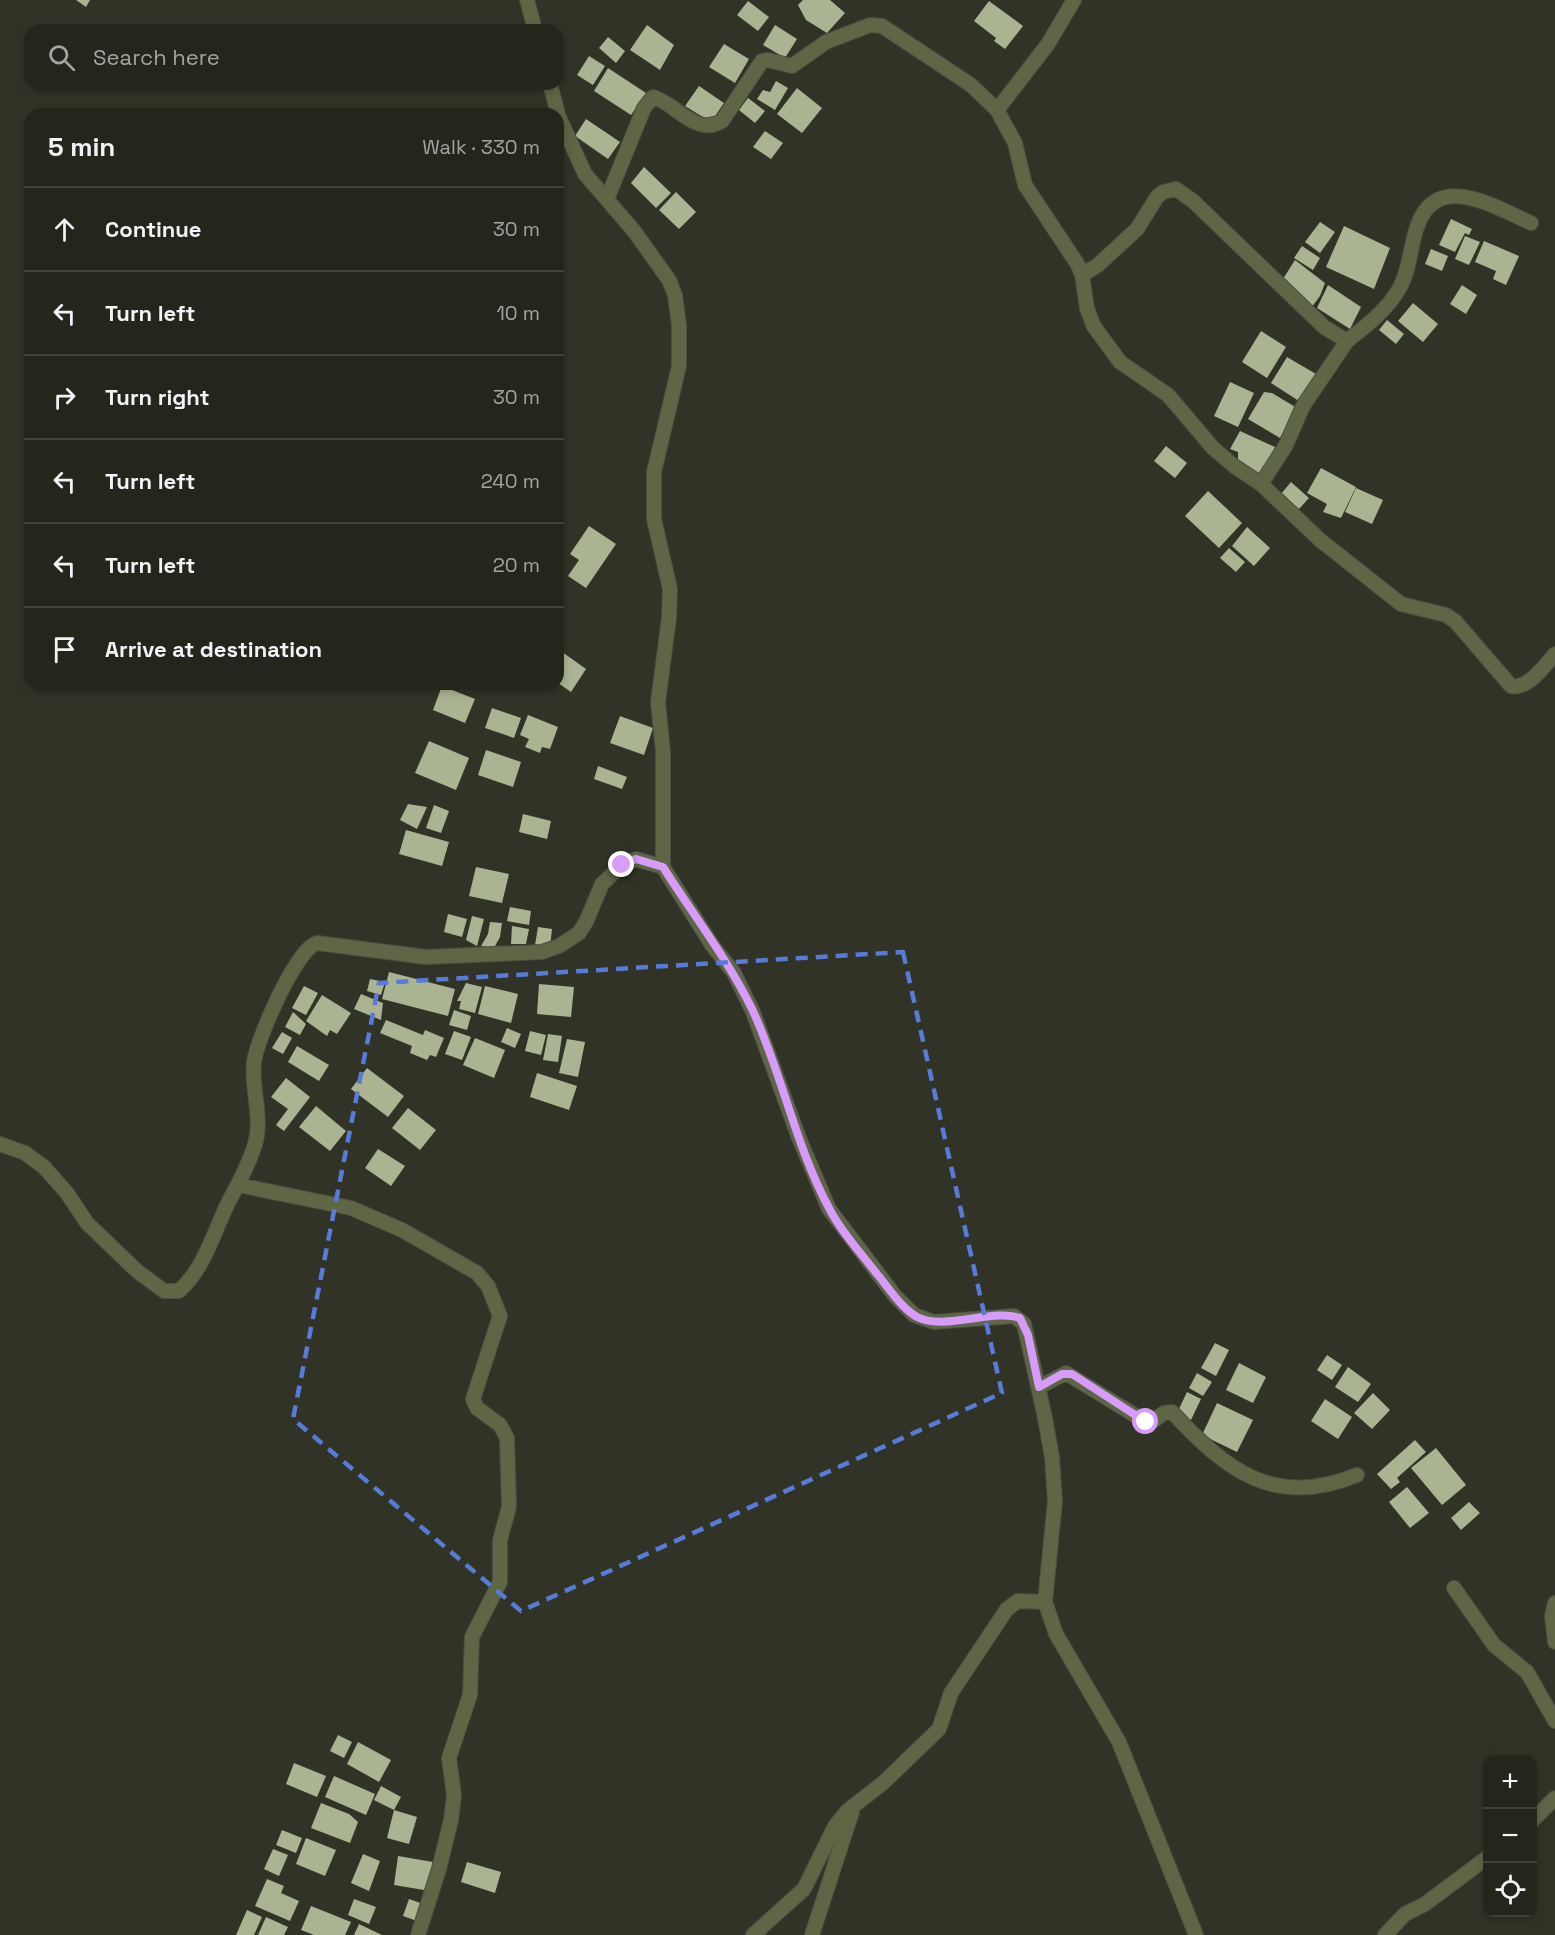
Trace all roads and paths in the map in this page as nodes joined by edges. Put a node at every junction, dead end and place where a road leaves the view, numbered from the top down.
1 (527, 0) edge
2 (1074, 0) edge
3 (533, 24) edge
4 (552, 90) edge
5 (556, 108) edge
6 (997, 110) junction
7 (564, 127) edge
8 (608, 199) junction
9 (1530, 223) dead end
10 (1082, 275) junction
11 (1347, 341) junction
12 (1261, 484) junction
13 (1555, 654) edge
14 (663, 867) junction
15 (0, 1144) edge
16 (238, 1185) junction
17 (1039, 1387) junction
18 (1357, 1475) dead end
19 (1454, 1588) dead end
20 (1045, 1602) junction
21 (1555, 1603) edge
22 (1555, 1642) edge
23 (1555, 1722) edge
24 (1555, 1798) edge
25 (855, 1804) junction
26 (1537, 1817) edge
27 (1483, 1861) edge
28 (417, 1935) edge
29 (753, 1935) edge
30 (812, 1935) edge
31 (1196, 1935) edge
32 (1386, 1935) edge

1 - 3 street
2 - 6 street
4 - 5 street
6 - 8 street
6 - 10 street
7 - 8 street
8 - 14 street
9 - 11 street
10 - 11 street
10 - 12 street
11 - 12 street
12 - 13 street
14 - 16 street
14 - 17 street
15 - 16 street
16 - 28 street
17 - 18 street
17 - 20 street
19 - 23 street
20 - 25 street
20 - 31 street
21 - 22 street
24 - 26 street
25 - 29 street
25 - 30 street
27 - 32 street

